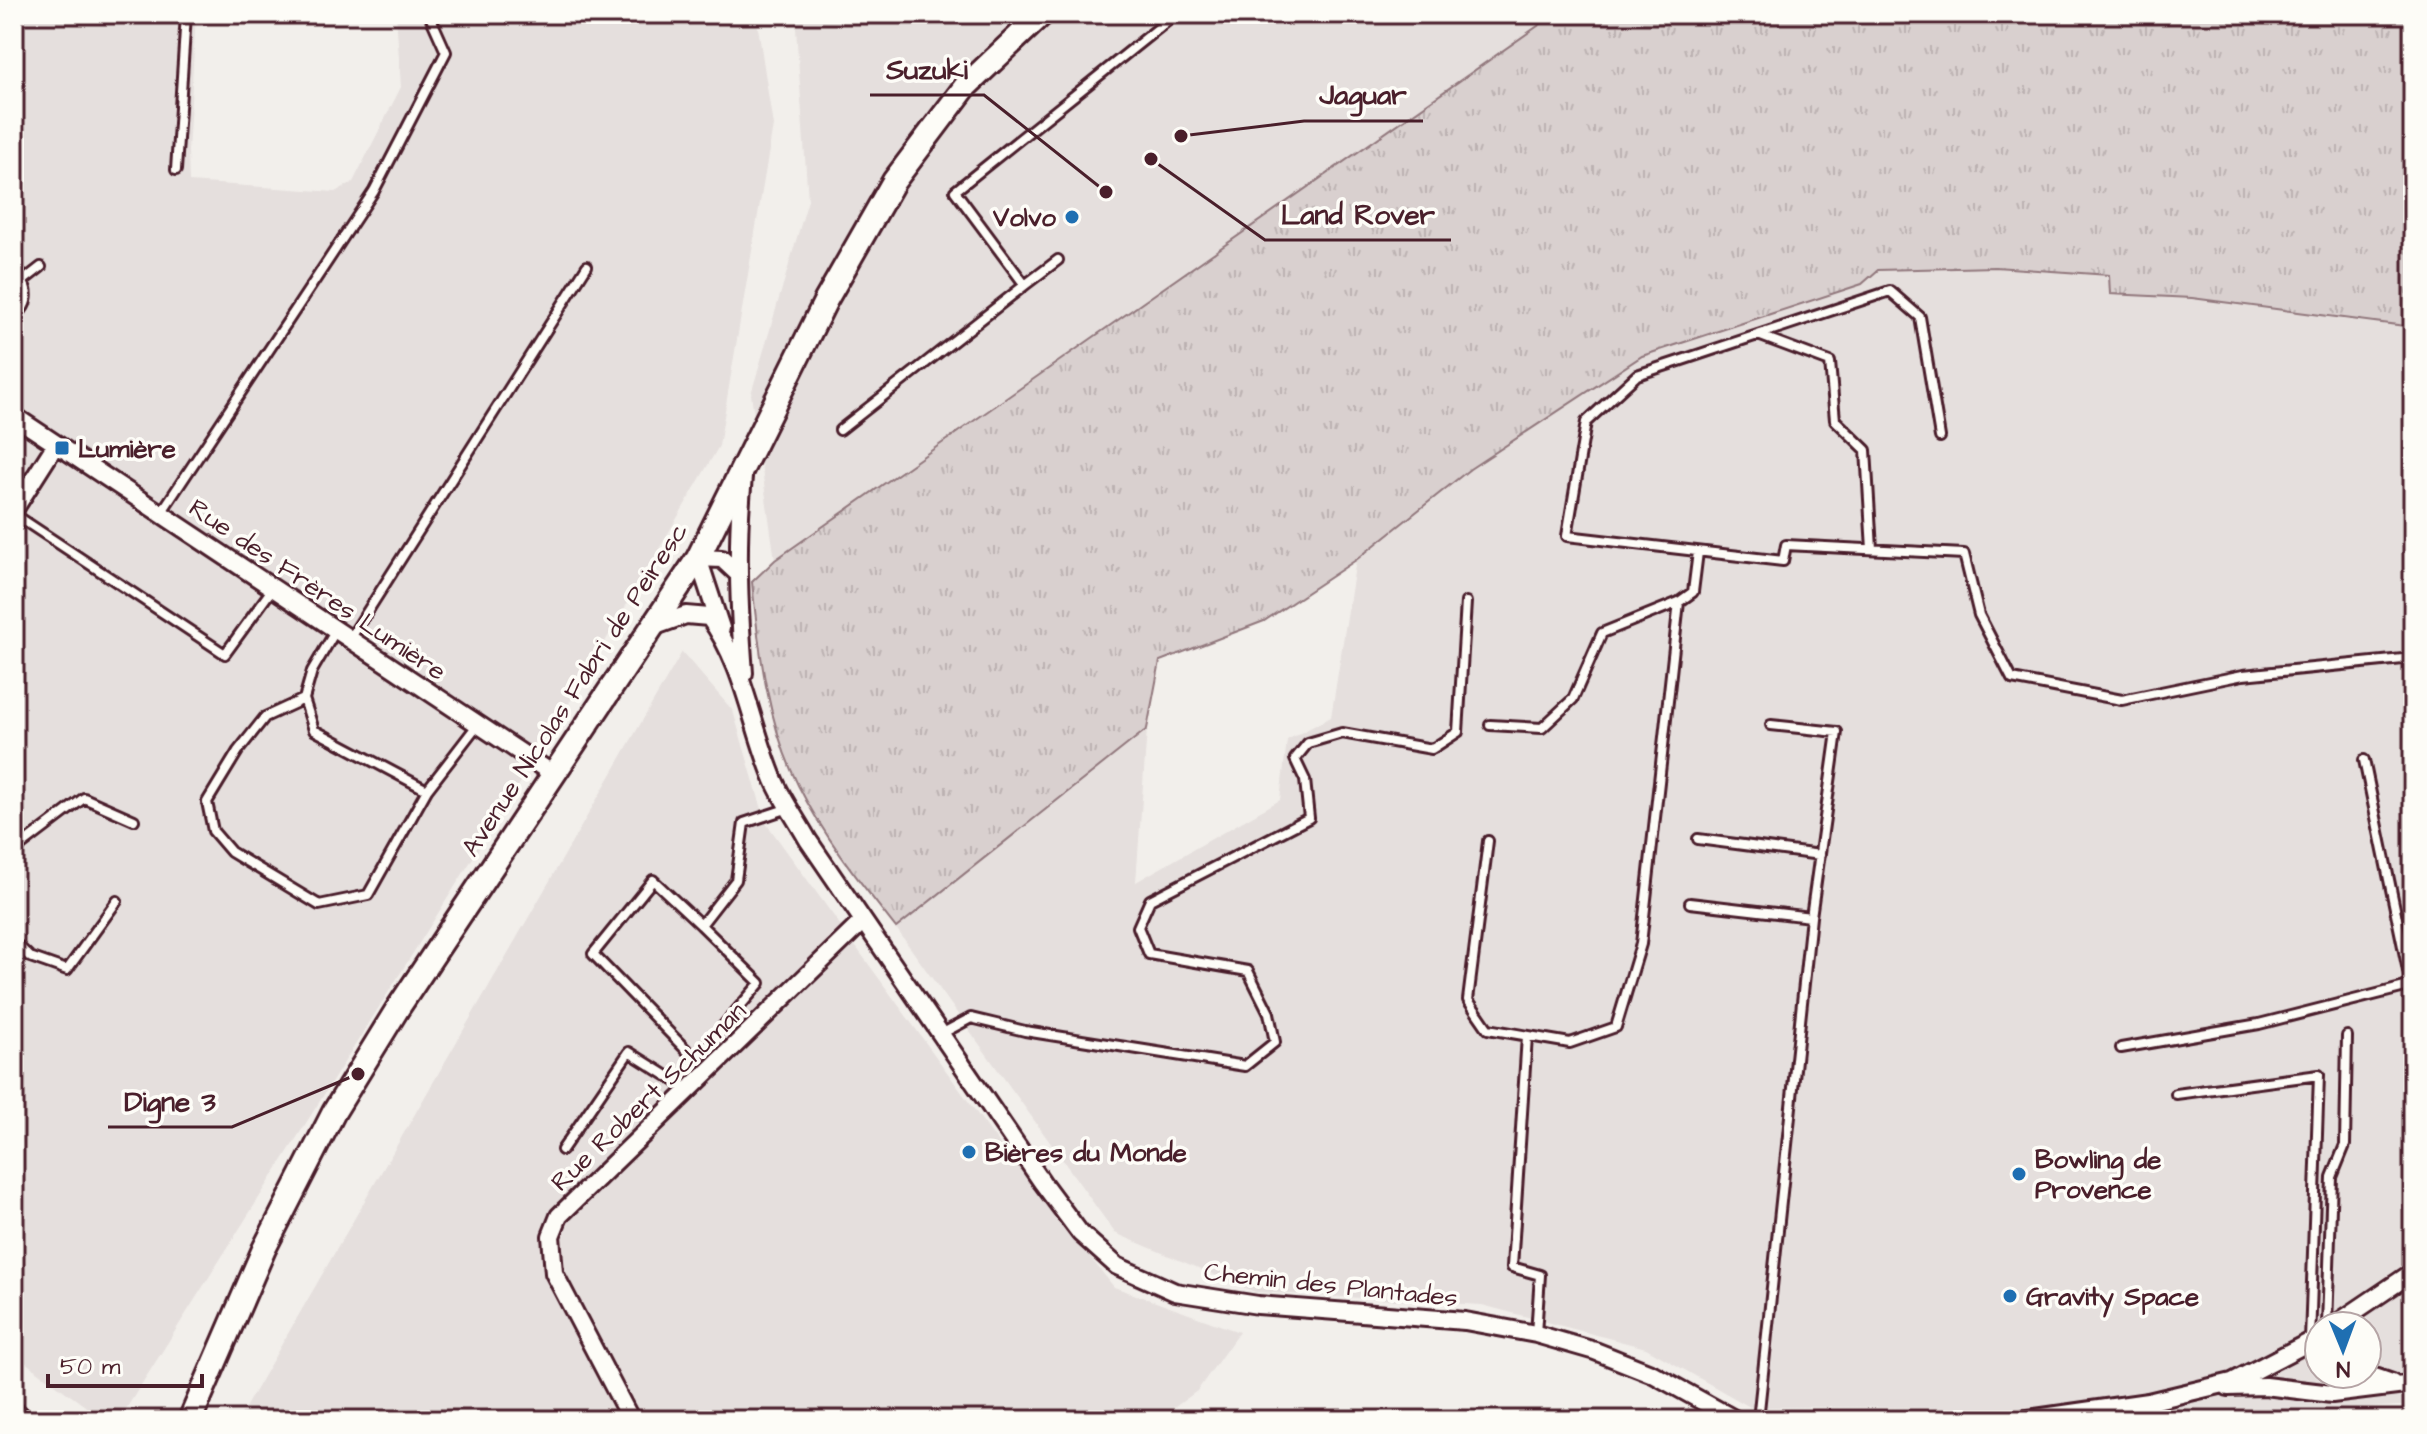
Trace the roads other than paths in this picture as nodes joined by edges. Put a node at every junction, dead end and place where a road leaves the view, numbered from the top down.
1 (186, 14) edge
2 (429, 14) edge
3 (1042, 14) edge
4 (1176, 14) edge
5 (176, 170) dead end
6 (1058, 260) dead end
7 (587, 266) dead end
8 (41, 267) dead end
9 (14, 274) edge
10 (23, 281) junction
11 (1025, 285) junction
12 (14, 317) edge
13 (1758, 335) junction
14 (14, 416) edge
15 (840, 430) dead end
16 (1940, 437) dead end
17 (56, 444) junction
18 (744, 465) junction
19 (14, 512) edge
20 (160, 513) junction
21 (1872, 549) junction
22 (1698, 552) junction
23 (698, 558) junction
24 (737, 573) junction
25 (273, 588) junction
26 (1466, 602) dead end
27 (1679, 602) junction
28 (650, 628) junction
29 (343, 635) junction
30 (725, 638) junction
31 (2413, 658) edge
32 (746, 691) junction
33 (304, 699) junction
34 (478, 724) junction
35 (1490, 725) dead end
36 (1771, 725) dead end
37 (2364, 760) dead end
38 (553, 774) junction
39 (427, 790) junction
40 (790, 808) junction
41 (134, 820) dead end
42 (1698, 839) dead end
43 (1488, 841) dead end
44 (14, 851) edge
45 (1820, 855) junction
46 (117, 901) dead end
47 (1690, 903) dead end
48 (1811, 917) junction
49 (863, 921) junction
50 (701, 925) junction
51 (14, 942) edge
52 (2412, 985) edge
53 (940, 1034) junction
54 (1527, 1036) junction
55 (2347, 1036) dead end
56 (2121, 1048) dead end
57 (689, 1090) junction
58 (2176, 1094) dead end
59 (562, 1150) dead end
60 (2413, 1272) edge
61 (2315, 1310) edge
62 (2330, 1310) edge
63 (2355, 1310) edge
64 (1536, 1334) junction
65 (2303, 1345) edge
66 (2383, 1379) edge
67 (2405, 1385) edge
68 (2208, 1387) junction
69 (190, 1420) edge
70 (631, 1420) edge
71 (1736, 1420) edge
72 (1758, 1420) edge
73 (2021, 1420) edge

1 - 5 lane
2 - 20 lane
3 - 18 street, Avenue Nicolas Fabri de Peiresc
4 - 11 lane
6 - 11 lane
7 - 29 lane
8 - 10 lane
9 - 10 lane
10 - 12 lane
11 - 15 lane
13 - 16 lane
13 - 21 lane
13 - 22 lane
14 - 17 street, Rue des Frères Lumière
17 - 19 street
17 - 20 street, Rue des Frères Lumière
18 - 23 street, Avenue Nicolas Fabri de Peiresc
18 - 24 street
19 - 25 lane
20 - 25 street, Rue des Frères Lumière
21 - 22 lane
21 - 31 lane
22 - 27 lane
23 - 24 street
23 - 28 street, Avenue Nicolas Fabri de Peiresc
23 - 30 street
24 - 32 street
25 - 29 street, Rue des Frères Lumière
26 - 53 lane
27 - 35 lane
27 - 54 lane
28 - 30 street
28 - 38 street, Avenue Nicolas Fabri de Peiresc
29 - 33 lane
29 - 34 street, Rue des Frères Lumière
30 - 32 street
32 - 40 street, Chemin des Plantades
33 - 39 lane
33 - 39 lane
34 - 38 street, Rue des Frères Lumière
34 - 39 lane
36 - 45 lane
37 - 52 lane
38 - 69 street, Avenue Nicolas Fabri de Peiresc
40 - 49 street, Chemin des Plantades
40 - 50 lane
41 - 44 lane
42 - 45 lane
43 - 54 lane
45 - 48 lane
46 - 51 lane
47 - 48 lane
48 - 72 lane
49 - 53 street, Chemin des Plantades
49 - 57 street, Rue Robert Schuman
50 - 50 lane
52 - 56 lane
53 - 64 street, Chemin des Plantades
54 - 64 lane
55 - 62 lane
57 - 59 lane
57 - 70 street, Rue Robert Schuman
58 - 61 lane
60 - 63 street
64 - 71 street, Chemin des Plantades
65 - 68 street
66 - 67 street
67 - 68 street
68 - 73 street

